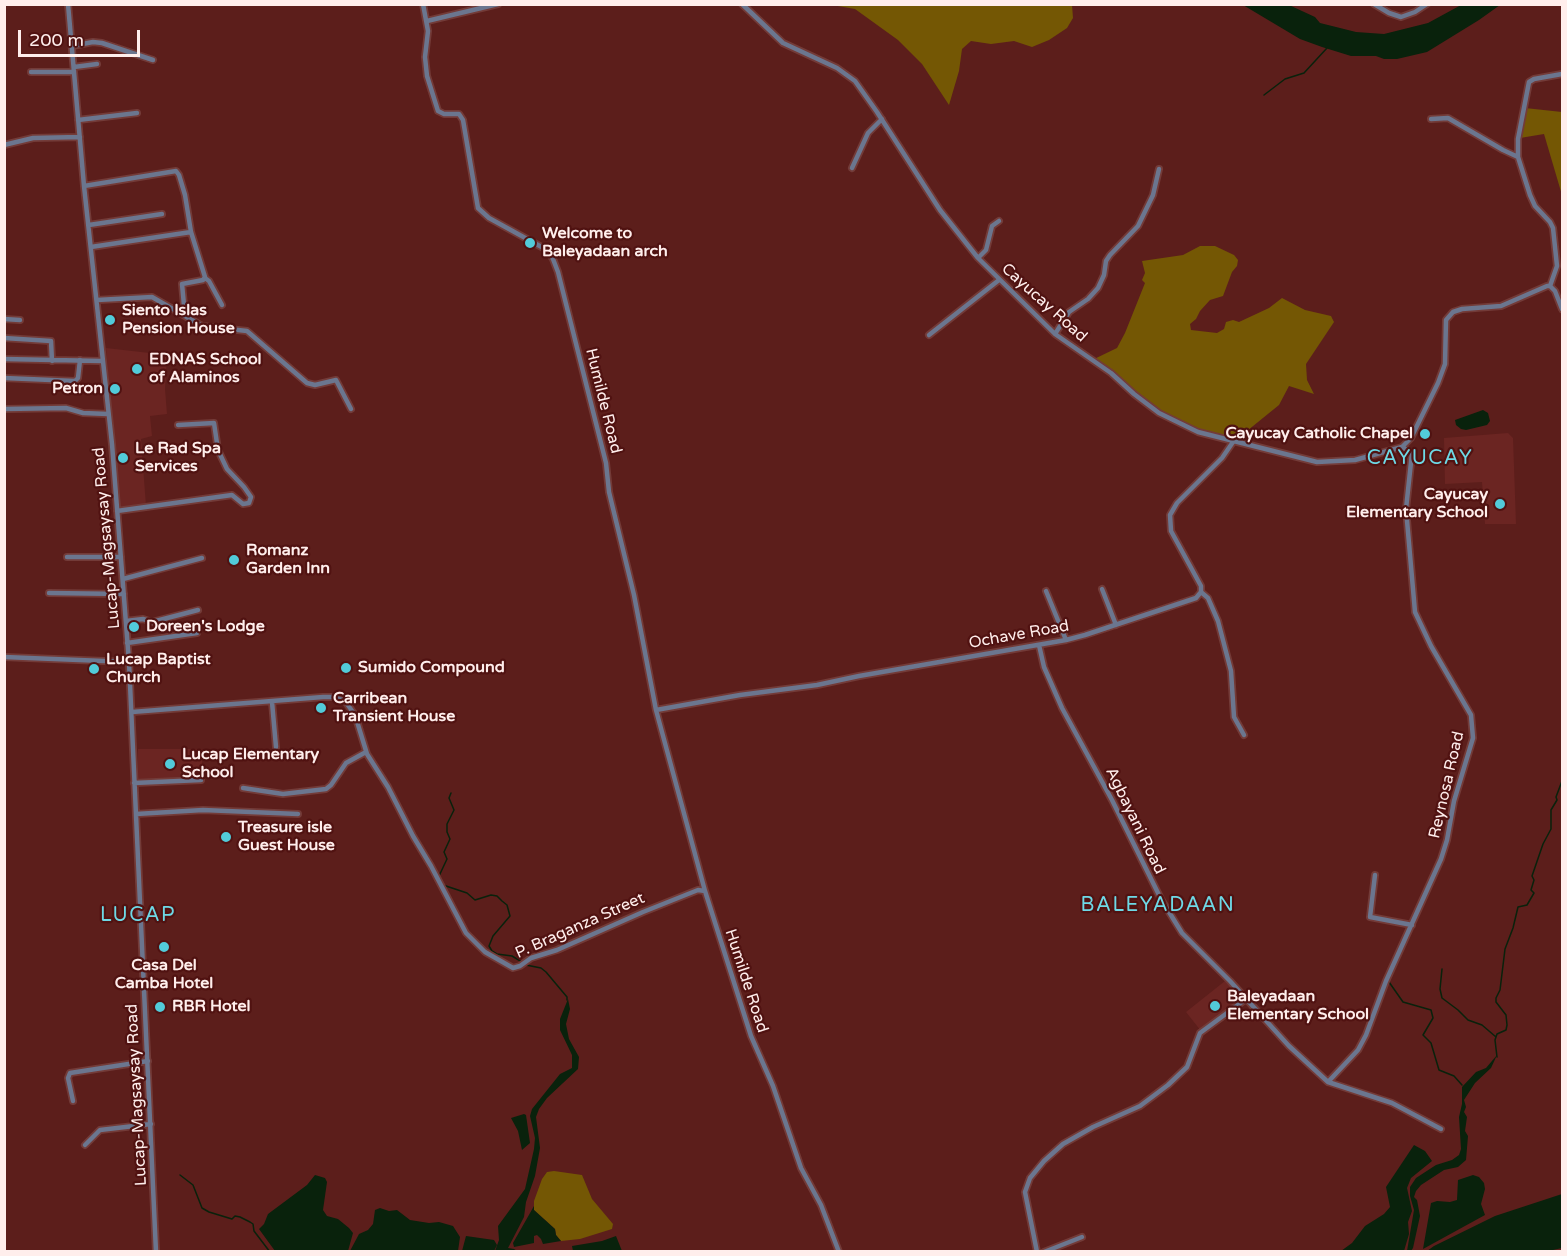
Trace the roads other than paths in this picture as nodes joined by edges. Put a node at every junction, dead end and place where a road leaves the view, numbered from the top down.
1 (68, 4) edge
2 (423, 4) edge
3 (498, 4) edge
4 (742, 4) edge
5 (1374, 4) edge
6 (1427, 4) edge
7 (427, 21) junction
8 (72, 46) junction
9 (153, 60) dead end
10 (97, 64) dead end
11 (74, 69) junction
12 (31, 72) dead end
13 (1563, 74) edge
14 (137, 113) dead end
15 (882, 119) junction
16 (1431, 119) dead end
17 (78, 120) junction
18 (80, 137) junction
19 (4, 145) edge
20 (1518, 157) junction
21 (852, 168) dead end
22 (1159, 169) dead end
23 (84, 186) junction
24 (162, 214) dead end
25 (999, 220) dead end
26 (89, 225) junction
27 (191, 232) junction
28 (91, 247) junction
29 (978, 258) junction
30 (205, 278) junction
31 (999, 280) junction
32 (1550, 286) junction
33 (97, 300) junction
34 (222, 305) dead end
35 (1563, 309) edge
36 (185, 316) junction
37 (4, 319) edge
38 (20, 320) dead end
39 (1055, 333) junction
40 (929, 335) dead end
41 (4, 339) edge
42 (4, 359) edge
43 (80, 360) junction
44 (52, 361) junction
45 (102, 362) junction
46 (4, 378) edge
47 (4, 409) edge
48 (351, 409) dead end
49 (108, 414) junction
50 (178, 425) dead end
51 (1411, 438) junction
52 (1233, 442) junction
53 (1402, 447) junction
54 (1412, 453) junction
55 (117, 511) junction
56 (67, 557) dead end
57 (121, 557) junction
58 (202, 558) dead end
59 (123, 579) junction
60 (1102, 589) dead end
61 (1046, 591) dead end
62 (1201, 592) junction
63 (49, 593) dead end
64 (124, 594) junction
65 (198, 610) dead end
66 (126, 621) junction
67 (1116, 625) junction
68 (197, 633) dead end
69 (1066, 640) junction
70 (127, 643) junction
71 (1039, 645) junction
72 (4, 657) edge
73 (129, 662) junction
74 (272, 702) junction
75 (656, 710) junction
76 (132, 712) junction
77 (1244, 735) dead end
78 (276, 747) dead end
79 (366, 752) junction
80 (201, 780) dead end
81 (134, 783) junction
82 (243, 788) dead end
83 (136, 814) junction
84 (298, 814) dead end
85 (1375, 875) dead end
86 (705, 891) junction
87 (1412, 925) junction
88 (1246, 999) junction
89 (148, 1061) junction
90 (1328, 1082) junction
91 (73, 1101) dead end
92 (151, 1124) junction
93 (1442, 1129) dead end
94 (85, 1145) dead end
95 (1082, 1237) dead end
96 (156, 1251) edge
97 (839, 1251) edge
98 (1037, 1251) edge
99 (1044, 1251) edge

1 - 8 street, Lucap-Magsaysay Road
2 - 7 street
3 - 7 street
4 - 15 street, Cayucay Road
5 - 6 street
7 - 75 street, Humilde Road
8 - 9 street
8 - 11 street, Lucap-Magsaysay Road
10 - 11 street
11 - 12 street
11 - 17 street, Lucap-Magsaysay Road
13 - 20 street
14 - 17 street
15 - 21 street
15 - 29 street, Cayucay Road
16 - 20 street
17 - 18 street, Lucap-Magsaysay Road
18 - 19 street
18 - 23 street, Lucap-Magsaysay Road
20 - 32 street
22 - 39 street
23 - 26 street, Lucap-Magsaysay Road
23 - 27 street
24 - 26 street
25 - 29 street
26 - 28 street, Lucap-Magsaysay Road
27 - 28 street
27 - 30 street
28 - 33 street, Lucap-Magsaysay Road
29 - 31 street, Cayucay Road
30 - 34 street
30 - 36 street
31 - 39 street, Cayucay Road
31 - 40 street
32 - 35 street
32 - 51 street, Cayucay Road
33 - 36 street
33 - 45 street, Lucap-Magsaysay Road
36 - 48 street
37 - 38 street
39 - 52 street, Cayucay Road
41 - 44 street
42 - 44 street
43 - 44 street
43 - 45 street
43 - 46 street
45 - 49 street, Lucap-Magsaysay Road
47 - 49 street
49 - 55 street, Lucap-Magsaysay Road
50 - 55 street
51 - 53 street, Cayucay Road
51 - 54 street, Reynosa Road
52 - 53 street, Cayucay Road
52 - 62 street
53 - 54 street
54 - 87 street, Reynosa Road
55 - 57 street, Lucap-Magsaysay Road
56 - 57 street
57 - 59 street, Lucap-Magsaysay Road
58 - 59 street
59 - 64 street, Lucap-Magsaysay Road
60 - 67 street
61 - 69 street
62 - 67 street, Ochave Road
62 - 77 street
63 - 64 street
64 - 66 street, Lucap-Magsaysay Road
65 - 66 street
66 - 70 street, Lucap-Magsaysay Road
67 - 69 street, Ochave Road
68 - 70 street
69 - 71 street, Ochave Road
70 - 73 street, Lucap-Magsaysay Road
71 - 75 street, Ochave Road
71 - 88 street, Agbayani Road
72 - 73 street
73 - 76 street, Lucap-Magsaysay Road
74 - 76 street
74 - 78 street
74 - 79 street, P. Braganza Street
75 - 86 street, Humilde Road
76 - 81 street, Lucap-Magsaysay Road
79 - 82 street
79 - 86 street, P. Braganza Street
80 - 81 street
81 - 83 street, Lucap-Magsaysay Road
83 - 84 street
83 - 89 street, Lucap-Magsaysay Road
85 - 87 street
86 - 97 street, Humilde Road
87 - 90 street, Reynosa Road
88 - 90 street, Agbayani Road
88 - 98 street
89 - 91 street
89 - 92 street, Lucap-Magsaysay Road
90 - 93 street, Agbayani Road
92 - 94 street
92 - 96 street, Lucap-Magsaysay Road
95 - 99 street

